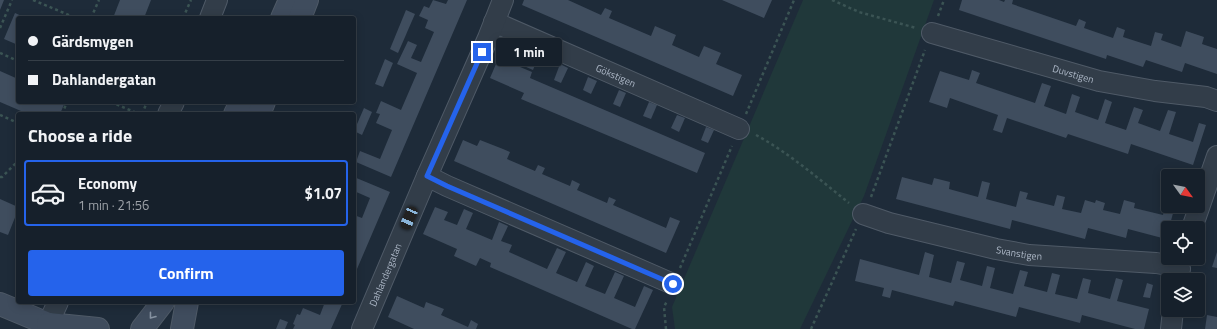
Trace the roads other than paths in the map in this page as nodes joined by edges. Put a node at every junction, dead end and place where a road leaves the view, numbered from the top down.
1 (218, 0) edge
2 (290, 0) edge
3 (307, 0) edge
4 (503, 0) edge
5 (211, 16) edge
6 (283, 16) edge
7 (301, 16) edge
8 (494, 22) junction
9 (932, 33) road end
10 (1217, 100) edge
11 (739, 129) road end
12 (1217, 156) edge
13 (427, 176) junction
14 (863, 214) road end
15 (1194, 221) edge
16 (1180, 269) edge
17 (673, 284) road end
18 (0, 304) edge
19 (58, 304) edge
20 (161, 304) edge
21 (187, 304) edge
22 (1172, 317) edge
23 (52, 327) edge
24 (98, 329) edge
25 (142, 329) edge
26 (182, 329) edge
27 (362, 329) edge
28 (1171, 329) edge

1 - 5 street
2 - 6 main road
3 - 7 main road
4 - 8 street, Dahlandergatan
8 - 11 street, Gökstigen
8 - 13 street, Dahlandergatan
9 - 10 street, Duvstigen
12 - 15 street
13 - 17 street
13 - 27 street, Dahlandergatan
14 - 16 street, Svanstigen
18 - 23 main road
19 - 23 street
20 -> 25 main road
21 - 26 main road
22 - 28 street
23 - 24 main road

